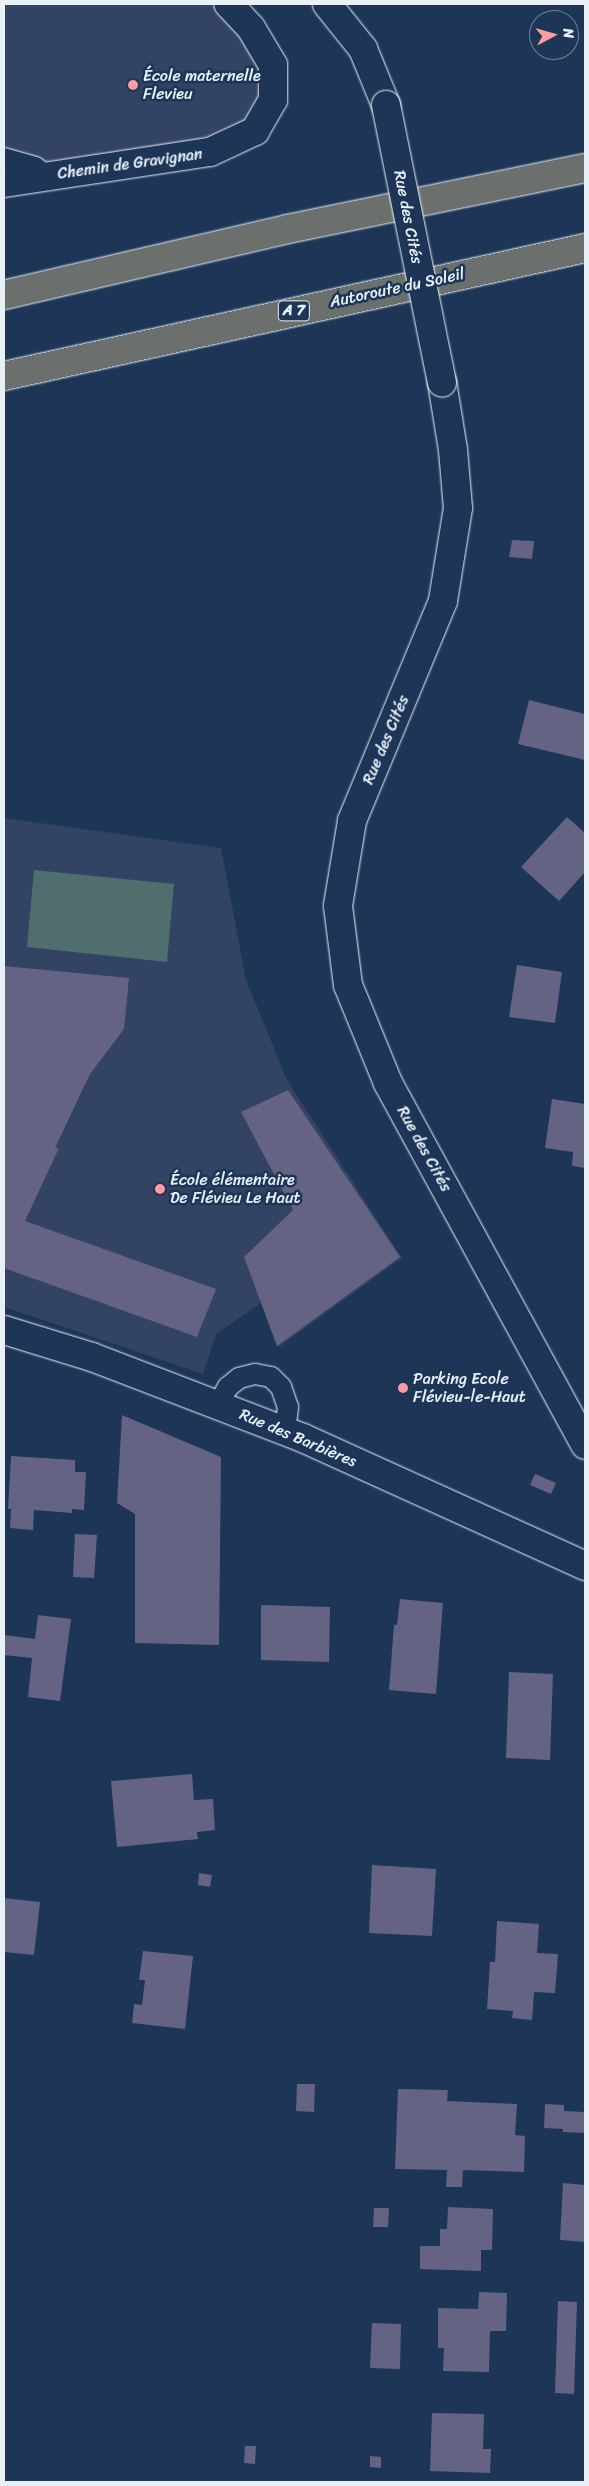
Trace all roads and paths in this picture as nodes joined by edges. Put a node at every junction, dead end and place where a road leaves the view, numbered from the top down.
1 (229, 4) edge
2 (327, 4) edge
3 (4, 158) edge
4 (585, 168) edge
5 (47, 176) junction
6 (4, 182) edge
7 (585, 248) edge
8 (4, 295) edge
9 (4, 376) edge
10 (4, 1330) edge
11 (218, 1405) junction
12 (285, 1431) junction
13 (585, 1445) edge
14 (585, 1566) edge

1 - 5 street, Chemin de Gravignan
2 - 13 street, Rue des Cités, bridge
3 - 5 lane
4 - 8 highway
5 - 6 street, Chemin de Gravignan
7 - 9 highway, Autoroute du Soleil / A 7
10 - 11 street, Rue des Barbières
11 - 12 street, Rue des Barbières
11 - 12 lane
12 - 14 street, Rue des Barbières

